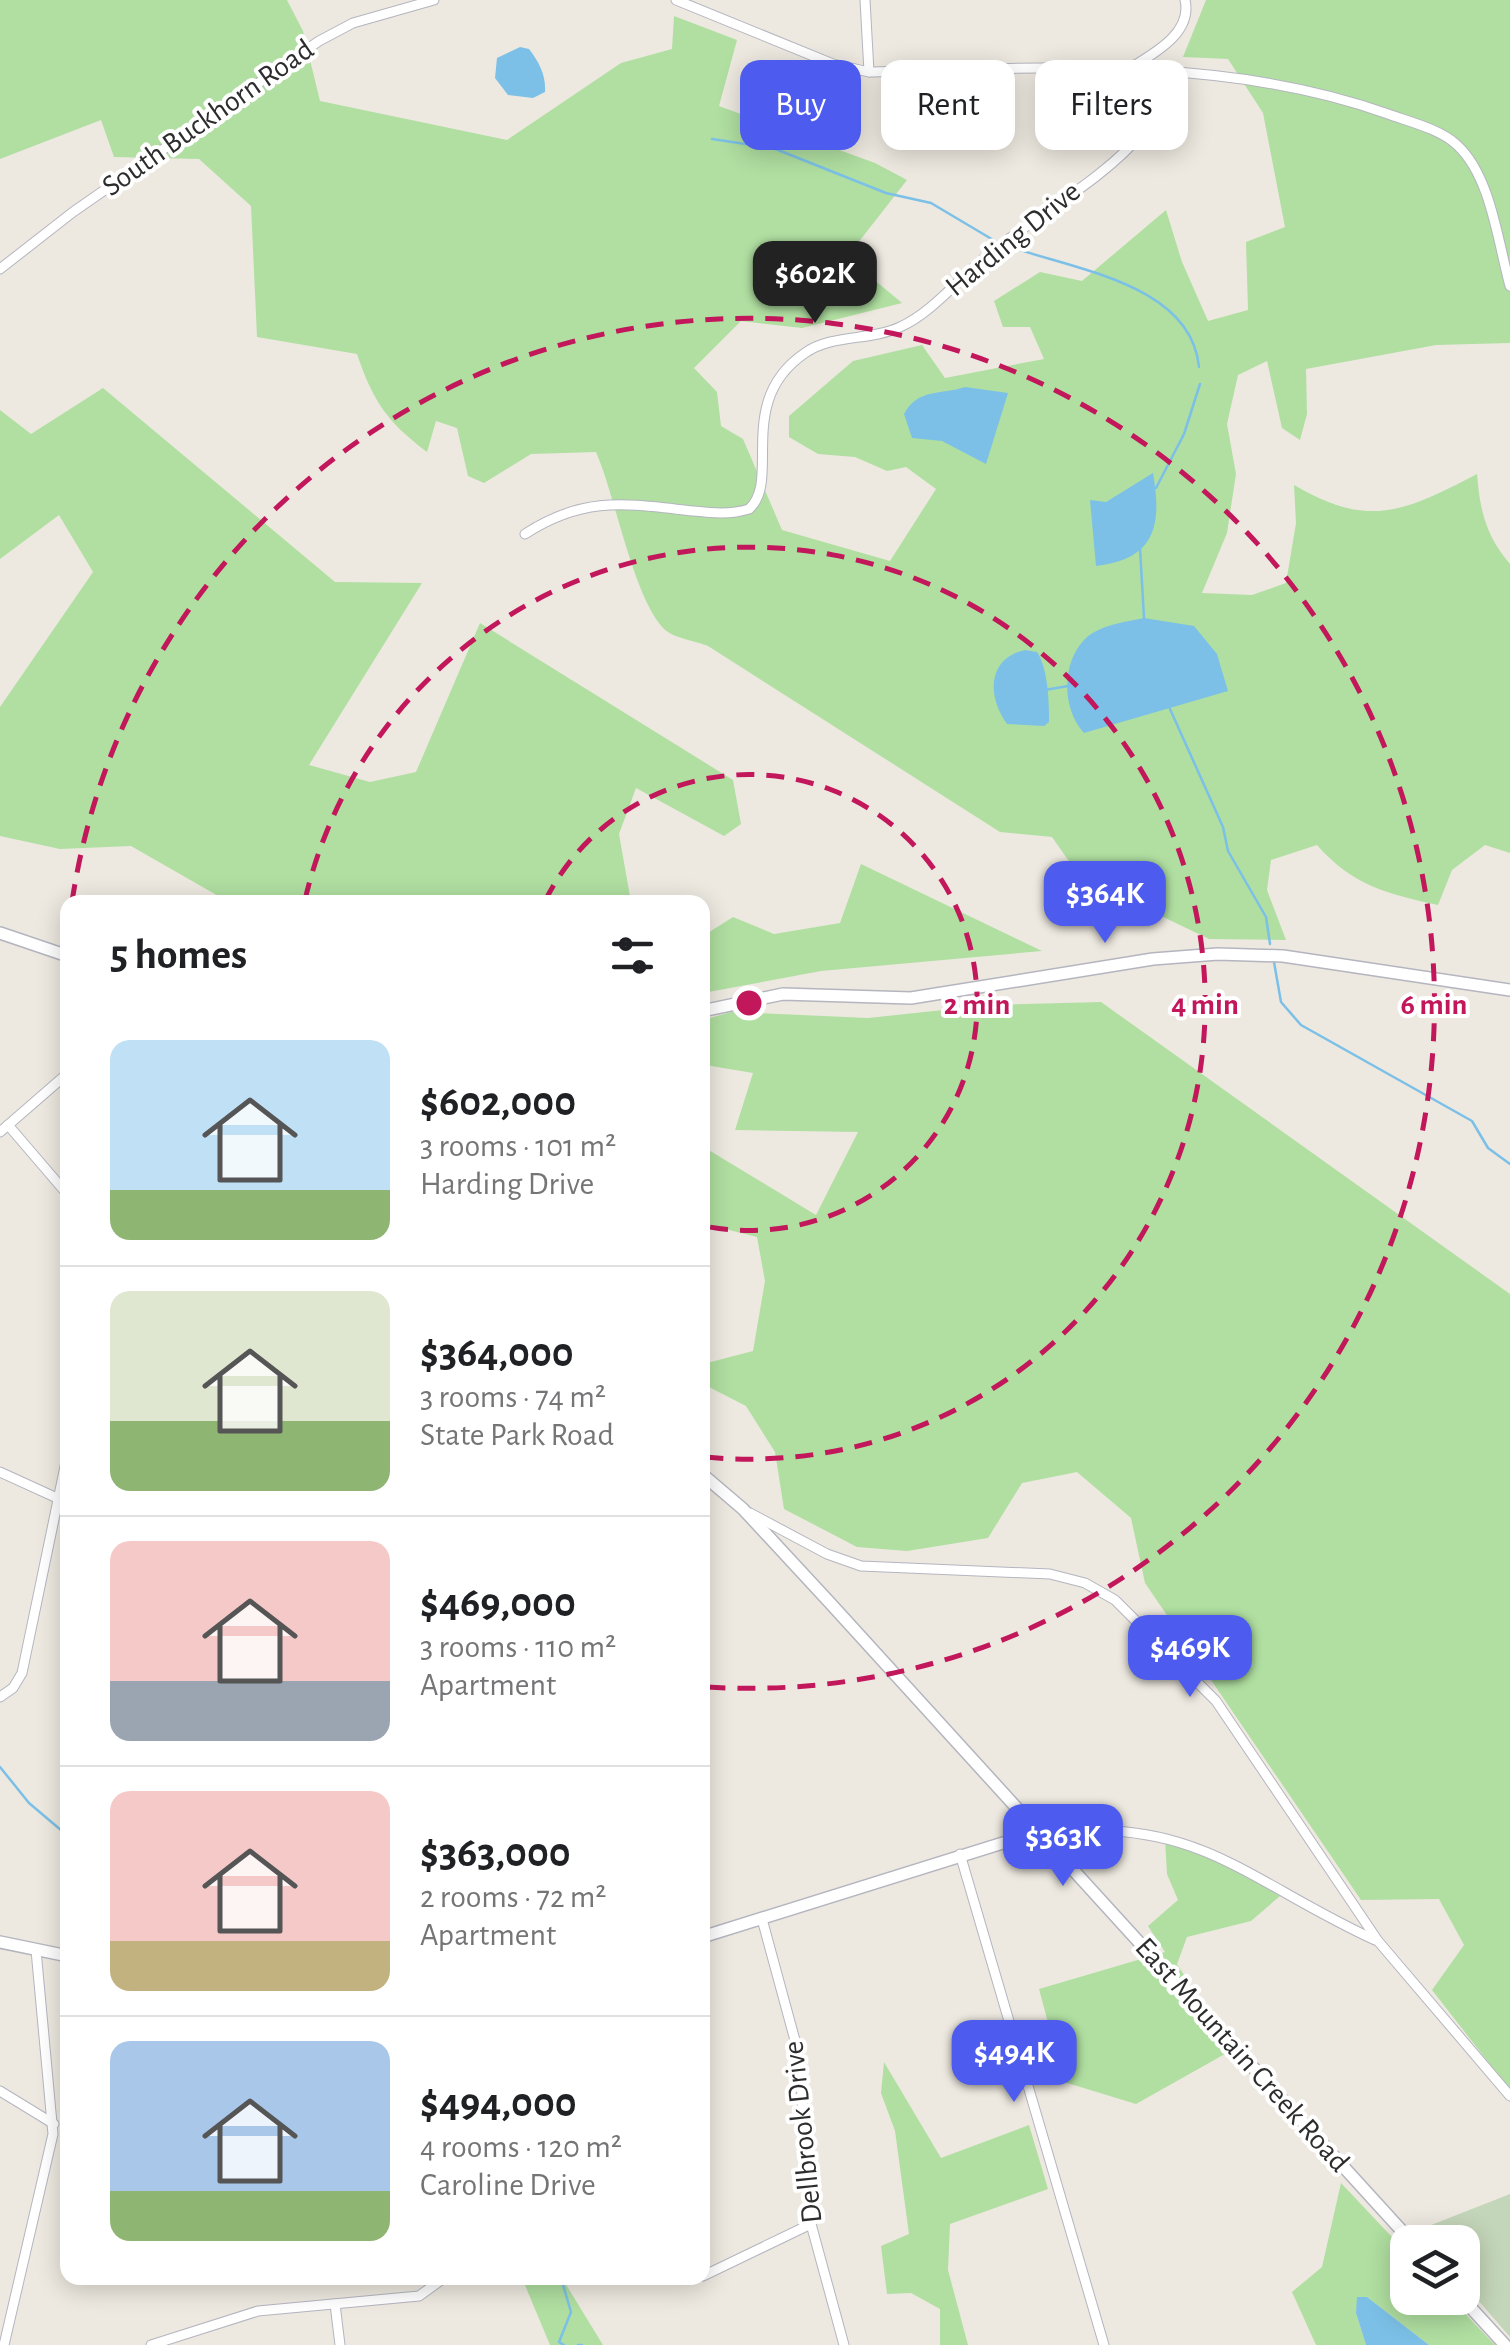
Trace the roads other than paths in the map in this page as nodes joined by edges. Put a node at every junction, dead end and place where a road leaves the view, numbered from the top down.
1 (434, 0) edge
2 (676, 0) edge
3 (866, 0) edge
4 (1186, 0) edge
5 (1139, 60) edge
6 (1035, 71) edge
7 (869, 72) junction
8 (1188, 76) edge
9 (1125, 150) edge
10 (0, 269) edge
11 (1510, 286) edge
12 (525, 534) dead end
13 (0, 934) edge
14 (60, 953) edge
15 (1510, 990) edge
16 (710, 1009) edge
17 (60, 1080) edge
18 (4, 1128) edge
19 (60, 1187) edge
20 (0, 1472) edge
21 (710, 1481) edge
22 (60, 1499) edge
23 (743, 1510) junction
24 (60, 1513) edge
25 (0, 1696) edge
26 (1038, 1832) junction
27 (960, 1854) junction
28 (762, 1919) junction
29 (710, 1935) edge
30 (1378, 1941) junction
31 (0, 1942) edge
32 (36, 1950) junction
33 (60, 1954) edge
34 (0, 2091) edge
35 (1510, 2096) edge
36 (54, 2124) junction
37 (811, 2224) junction
38 (1396, 2225) edge
39 (710, 2273) edge
40 (434, 2285) edge
41 (335, 2304) junction
42 (1478, 2315) edge
43 (4, 2345) edge
44 (151, 2345) edge
45 (340, 2345) edge
46 (844, 2345) edge
47 (1104, 2345) edge
48 (1505, 2345) edge

1 - 10 street, South Buckhorn Road
2 - 7 street
3 - 7 street
4 - 5 street
6 - 7 street
8 - 11 street
9 - 12 street, Harding Drive
13 - 14 street
15 - 16 street
17 - 18 street
18 - 19 street
20 - 22 street
21 - 23 street, East Mountain Creek Road
23 - 26 street, East Mountain Creek Road
23 - 30 street
24 - 25 street
26 - 27 street
26 - 30 street
26 - 38 street, East Mountain Creek Road
27 - 28 street
27 - 47 street
28 - 29 street
28 - 37 street, Dellbrook Drive
30 - 35 street
31 - 32 street
32 - 33 street
32 - 36 street
34 - 36 street
36 - 43 street
37 - 39 street
37 - 46 street, Dellbrook Drive
40 - 41 street
41 - 44 street
41 - 45 street
42 - 48 street

